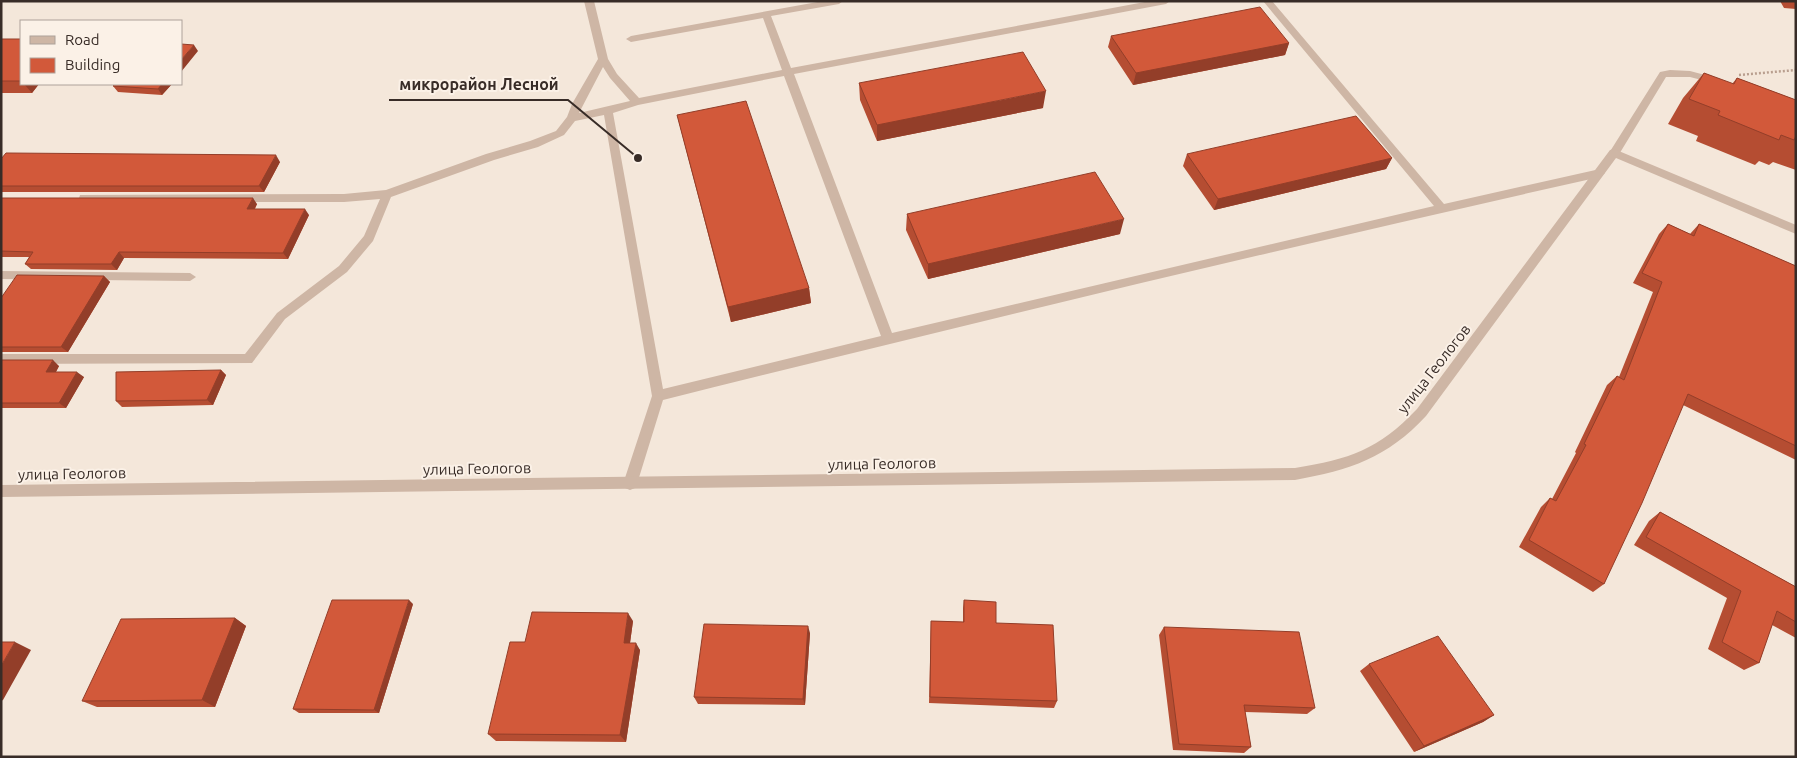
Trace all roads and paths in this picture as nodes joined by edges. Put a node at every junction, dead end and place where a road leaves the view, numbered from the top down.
1 (589, 1) edge
2 (839, 1) edge
3 (1166, 1) edge
4 (1267, 1) edge
5 (766, 14) junction
6 (631, 39) dead end
7 (603, 59) junction
8 (1796, 70) edge
9 (788, 72) junction
10 (1690, 73) junction
11 (1725, 84) edge
12 (637, 102) junction
13 (608, 111) junction
14 (572, 118) junction
15 (1614, 153) junction
16 (1600, 173) junction
17 (388, 194) junction
18 (69, 198) edge
19 (1442, 208) junction
20 (1796, 230) edge
21 (1, 275) edge
22 (190, 277) dead end
23 (888, 339) junction
24 (1, 359) edge
25 (658, 396) junction
26 (630, 484) junction
27 (1, 492) edge

1 - 7 street
2 - 5 street
3 - 9 street
4 - 19 street
5 - 6 street
5 - 9 street
7 - 12 street
7 - 14 street
8 - 10 path
9 - 12 street
9 - 23 street
10 - 11 street
10 - 15 street, улица Геологов
12 - 13 street
13 - 14 street
13 - 25 street
14 - 17 street
15 - 16 street, улица Геологов
15 - 20 street
16 - 19 street
16 - 26 street, улица Геологов
17 - 18 street
17 - 24 street
19 - 23 street
21 - 22 street
23 - 25 street
25 - 26 street
26 - 27 street, улица Геологов

